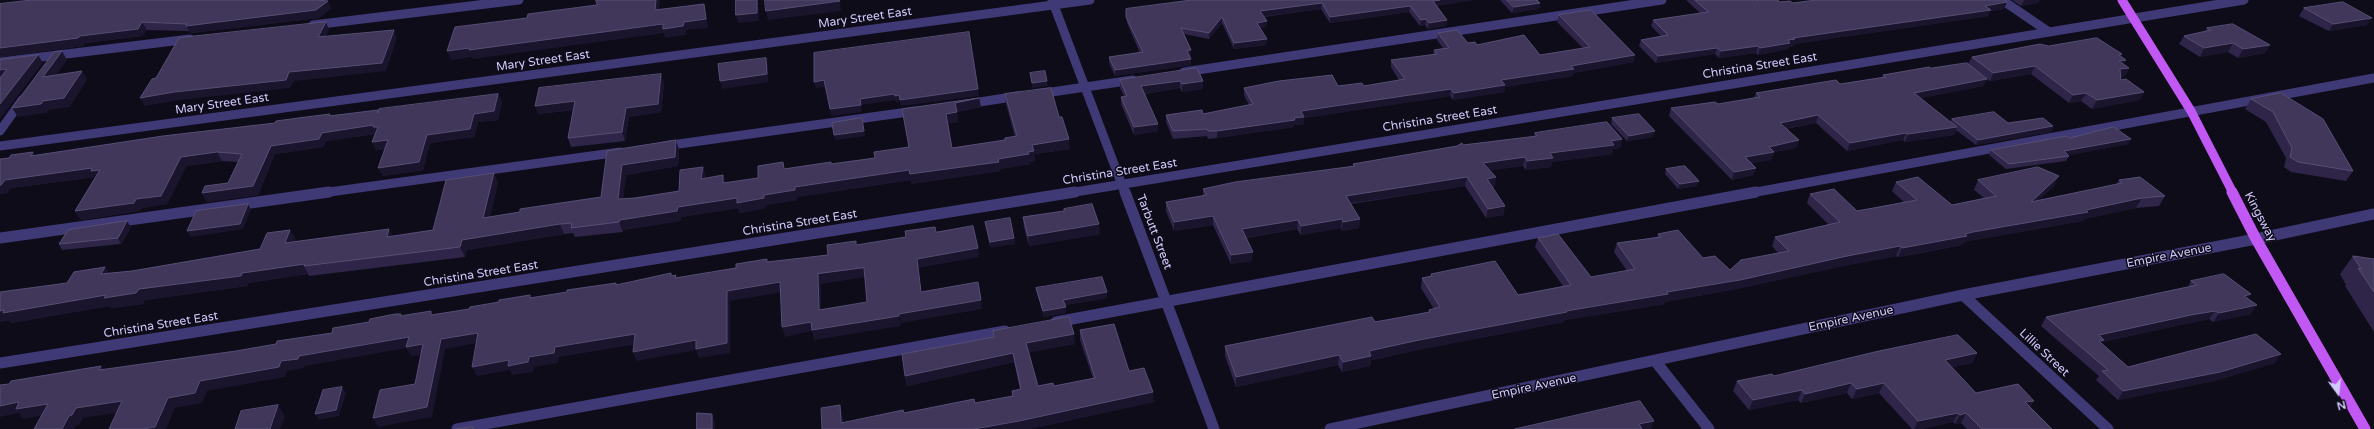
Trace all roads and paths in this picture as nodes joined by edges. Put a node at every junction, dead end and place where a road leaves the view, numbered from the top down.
1 (519, 0) edge
2 (1090, 0) edge
3 (1662, 0) edge
4 (2002, 0) edge
5 (2122, 0) edge
6 (2244, 0) edge
7 (1053, 2) edge
8 (2132, 18) junction
9 (305, 26) edge
10 (2049, 32) junction
11 (203, 38) edge
12 (56, 55) junction
13 (0, 62) edge
14 (46, 68) edge
15 (1178, 73) edge
16 (2374, 78) edge
17 (1139, 79) edge
18 (1084, 87) junction
19 (28, 93) edge
20 (958, 105) edge
21 (926, 109) edge
22 (2191, 111) junction
23 (0, 131) edge
24 (0, 146) edge
25 (657, 147) edge
26 (633, 150) edge
27 (1122, 185) junction
28 (2374, 214) edge
29 (0, 238) edge
30 (2256, 239) junction
31 (1963, 295) junction
32 (1167, 302) junction
33 (1042, 324) edge
34 (1019, 328) edge
35 (1656, 362) junction
36 (0, 363) edge
37 (457, 429) edge
38 (1214, 429) edge
39 (1330, 429) edge
40 (1709, 429) edge
41 (2108, 429) edge
42 (2365, 429) edge

1 - 9 street
2 - 7 street, Mary Street East
3 - 15 street
4 - 10 street
5 - 8 main road, Kingsway
6 - 8 street, Christina Street East
7 - 18 street, Tarbutt Street
7 - 24 street, Mary Street East
8 - 10 street, Christina Street East
8 - 22 main road, Kingsway
10 - 27 street, Christina Street East
11 - 12 street
12 - 13 street
12 - 14 street
16 - 22 street
17 - 18 street
18 - 20 street
18 - 27 street, Tarbutt Street
19 - 23 street
21 - 25 street
22 - 30 main road, Kingsway
22 - 32 street
26 - 29 street
27 - 32 street, Tarbutt Street
27 - 36 street, Christina Street East
28 - 30 street, Empire Avenue
30 - 31 street, Empire Avenue
30 - 42 main road, Kingsway
31 - 35 street, Empire Avenue
31 - 41 street, Lillie Street
32 - 33 street
32 - 38 street, Tarbutt Street
34 - 37 street
35 - 39 street, Empire Avenue
35 - 40 street

